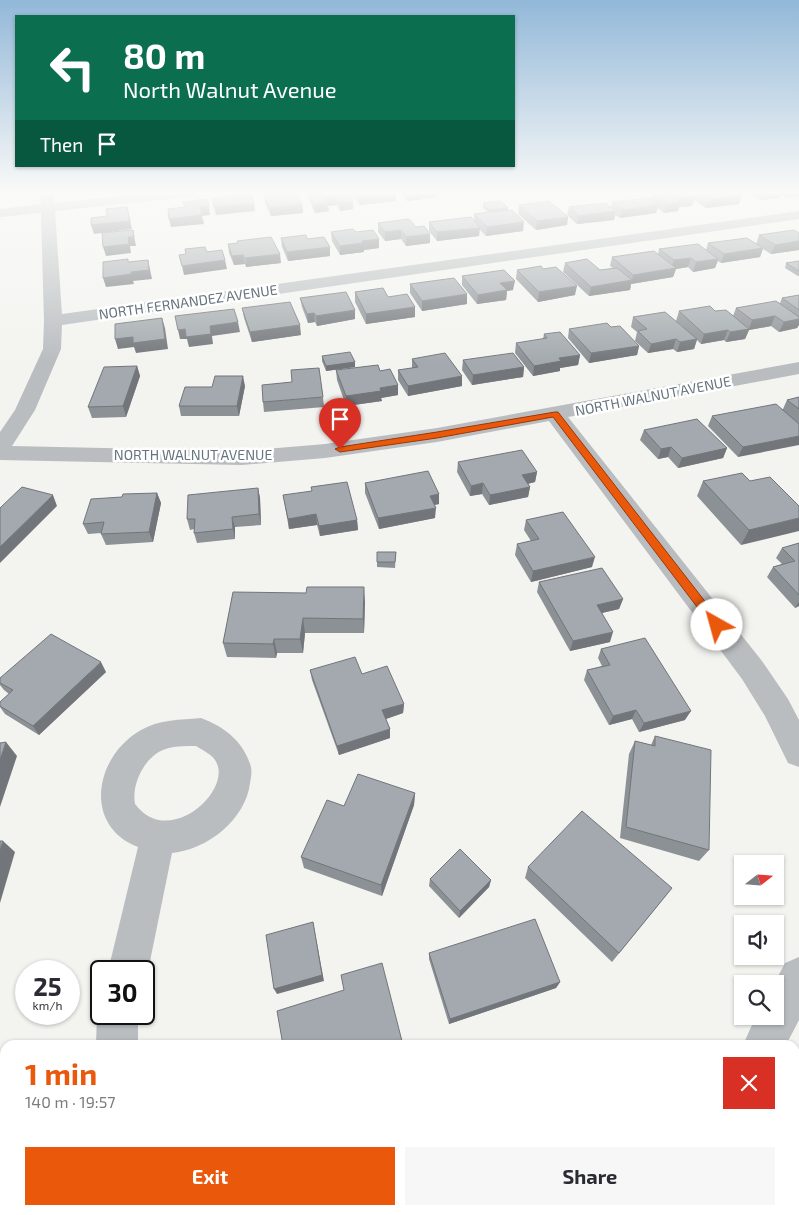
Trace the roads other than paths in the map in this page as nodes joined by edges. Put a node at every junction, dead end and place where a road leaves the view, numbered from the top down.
1 (49, 250) edge
2 (555, 250) edge
3 (53, 321) junction
4 (799, 368) edge
5 (555, 414) junction
6 (0, 448) edge
7 (0, 453) edge
8 (799, 753) edge
9 (158, 838) dead end
10 (130, 960) edge
11 (799, 977) edge
12 (118, 1025) edge
13 (117, 1040) edge
14 (767, 1040) edge

1 - 3 street
2 - 3 street, NORTH FERNANDEZ AVENUE
3 - 6 street
4 - 5 street, NORTH WALNUT AVENUE
5 - 7 street, NORTH WALNUT AVENUE
5 - 8 street
9 - 10 street
11 - 14 street
12 - 13 street

